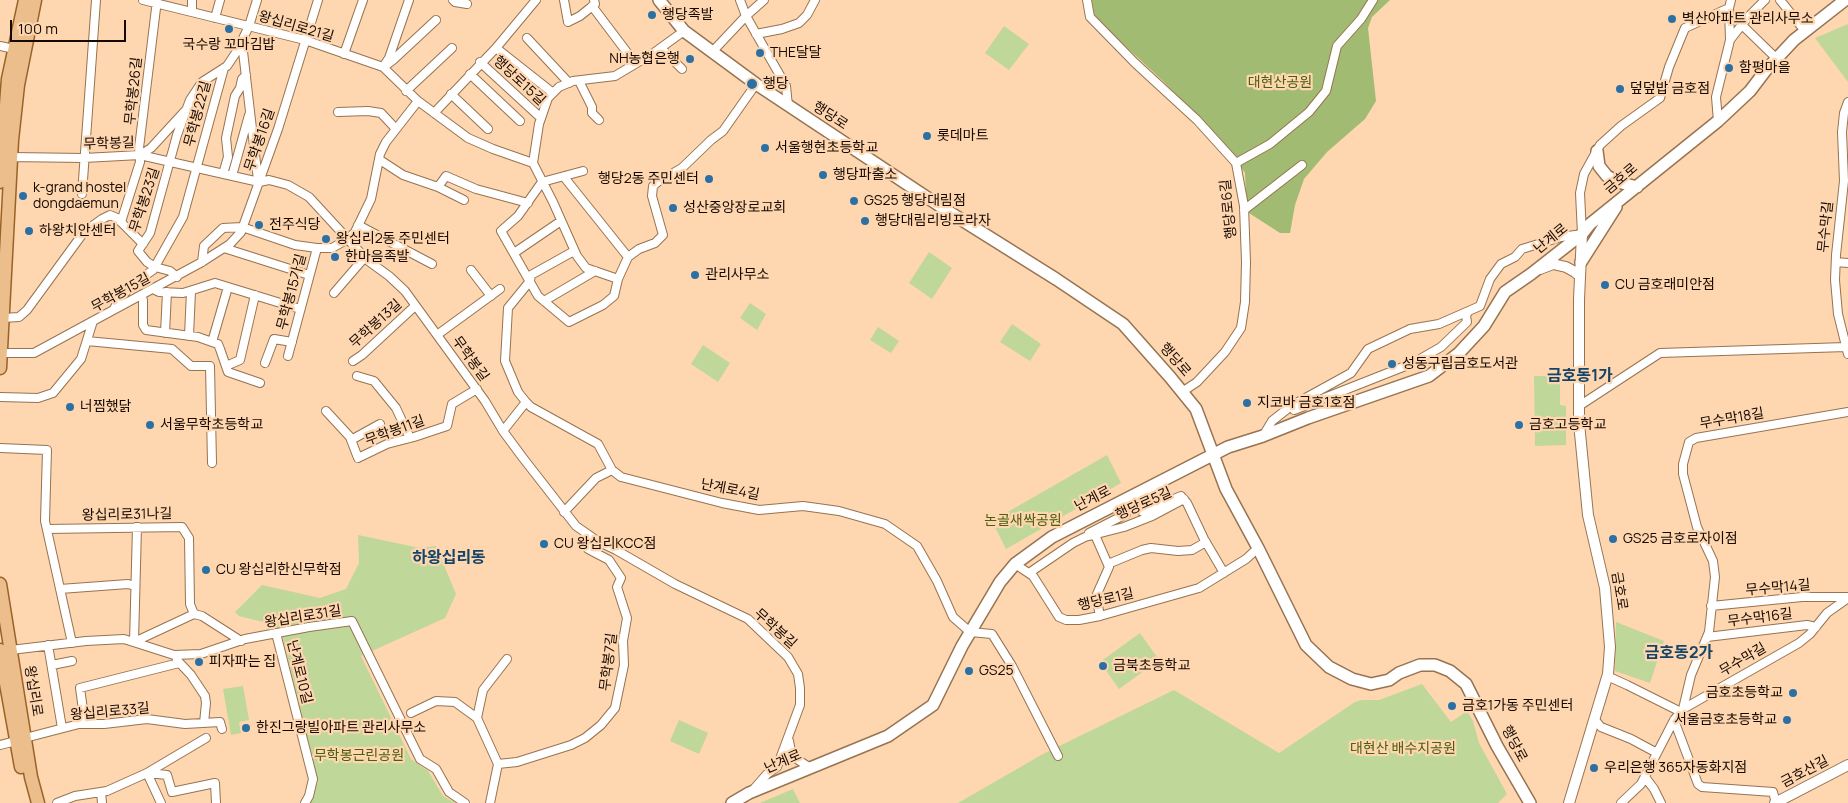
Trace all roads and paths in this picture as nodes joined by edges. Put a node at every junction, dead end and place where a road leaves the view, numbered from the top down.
1 (25, 0) edge
2 (35, 0) edge
3 (96, 0) edge
4 (143, 0) edge
5 (192, 0) edge
6 (220, 0) edge
7 (257, 0) edge
8 (318, 0) edge
9 (363, 0) edge
10 (409, 0) edge
11 (453, 0) edge
12 (536, 0) edge
13 (564, 0) edge
14 (659, 0) edge
15 (740, 0) edge
16 (764, 0) edge
17 (815, 0) edge
18 (1087, 0) edge
19 (1373, 0) edge
20 (1765, 0) edge
21 (1780, 0) edge
22 (1845, 0) edge
23 (156, 1) edge
24 (593, 3) edge
25 (467, 4) dead end
26 (1730, 4) edge
27 (192, 12) junction
28 (746, 16) junction
29 (216, 18) junction
30 (436, 20) dead end
31 (1742, 24) junction
32 (249, 26) junction
33 (1805, 30) junction
34 (684, 31) junction
35 (756, 34) junction
36 (528, 38) dead end
37 (304, 40) junction
38 (1730, 40) junction
39 (242, 41) junction
40 (0, 46) edge
41 (452, 48) dead end
42 (496, 48) junction
43 (661, 48) junction
44 (14, 49) junction
45 (713, 51) junction
46 (344, 54) junction
47 (1777, 59) junction
48 (480, 62) junction
49 (635, 63) junction
50 (383, 67) junction
51 (224, 68) junction
52 (682, 69) dead end
53 (470, 74) junction
54 (246, 75) junction
55 (579, 81) junction
56 (569, 83) junction
57 (756, 84) junction
58 (406, 91) junction
59 (553, 93) junction
60 (452, 94) junction
61 (418, 101) junction
62 (1848, 102) edge
63 (788, 106) junction
64 (187, 108) junction
65 (250, 111) junction
66 (338, 112) dead end
67 (434, 113) junction
68 (541, 118) junction
69 (599, 120) dead end
70 (520, 121) dead end
71 (1718, 121) junction
72 (396, 128) junction
73 (488, 129) dead end
74 (1597, 151) junction
75 (140, 155) junction
76 (11, 157) junction
77 (84, 158) junction
78 (380, 160) junction
79 (170, 161) junction
80 (533, 163) junction
81 (1236, 164) junction
82 (1302, 165) dead end
83 (196, 167) junction
84 (0, 168) edge
85 (584, 171) dead end
86 (228, 175) junction
87 (564, 177) junction
88 (0, 182) edge
89 (258, 182) junction
90 (542, 182) junction
91 (1637, 186) junction
92 (438, 187) junction
93 (82, 194) dead end
94 (1622, 199) junction
95 (464, 200) dead end
96 (528, 203) junction
97 (1244, 210) junction
98 (561, 221) junction
99 (121, 222) junction
100 (358, 225) junction
101 (242, 227) junction
102 (1582, 234) junction
103 (348, 239) junction
104 (143, 244) junction
105 (224, 248) junction
106 (317, 248) junction
107 (574, 251) junction
108 (514, 253) junction
109 (628, 257) junction
110 (364, 258) junction
111 (202, 262) junction
112 (1581, 262) junction
113 (1836, 262) junction
114 (1848, 263) edge
115 (432, 264) dead end
116 (155, 267) junction
117 (471, 270) dead end
118 (1537, 270) junction
119 (595, 271) junction
120 (309, 275) junction
121 (1580, 276) junction
122 (176, 277) junction
123 (618, 279) junction
124 (530, 281) junction
125 (228, 287) junction
126 (153, 289) junction
127 (500, 289) dead end
128 (191, 291) junction
129 (167, 292) junction
130 (141, 294) junction
131 (334, 294) dead end
132 (255, 295) junction
133 (491, 296) junction
134 (544, 301) junction
135 (415, 306) junction
136 (114, 309) junction
137 (300, 309) junction
138 (1468, 312) junction
139 (3, 318) junction
140 (93, 321) junction
141 (165, 333) junction
142 (437, 335) junction
143 (189, 336) junction
144 (87, 341) junction
145 (212, 342) junction
146 (292, 342) junction
147 (1847, 350) edge
148 (1, 353) edge
149 (288, 356) dead end
150 (353, 361) dead end
151 (265, 363) dead end
152 (226, 366) junction
153 (0, 368) edge
154 (357, 376) dead end
155 (260, 382) dead end
156 (477, 389) junction
157 (1182, 392) junction
158 (0, 397) edge
159 (526, 402) junction
160 (1579, 406) junction
161 (326, 411) dead end
162 (1848, 412) edge
163 (1272, 421) junction
164 (380, 424) dead end
165 (503, 431) junction
166 (1263, 436) junction
167 (410, 438) junction
168 (351, 440) junction
169 (0, 448) edge
170 (1213, 455) junction
171 (212, 463) dead end
172 (612, 470) junction
173 (1123, 500) junction
174 (1184, 500) junction
175 (564, 512) junction
176 (137, 527) junction
177 (47, 529) junction
178 (586, 534) junction
179 (1095, 535) junction
180 (1085, 537) junction
181 (1206, 542) junction
182 (1258, 548) junction
183 (1015, 564) junction
184 (1108, 564) junction
185 (1029, 572) junction
186 (1224, 573) junction
187 (0, 584) edge
188 (135, 586) junction
189 (60, 589) junction
190 (1848, 598) edge
191 (1711, 606) junction
192 (1848, 607) edge
193 (194, 614) junction
194 (1100, 616) junction
195 (1816, 627) junction
196 (970, 632) junction
197 (276, 633) junction
198 (1707, 637) junction
199 (241, 641) junction
200 (134, 642) junction
201 (72, 643) junction
202 (48, 645) junction
203 (174, 655) junction
204 (6, 656) edge
205 (507, 659) dead end
206 (72, 662) dead end
207 (179, 663) junction
208 (52, 665) junction
209 (1607, 676) junction
210 (1682, 710) junction
211 (411, 713) dead end
212 (477, 718) junction
213 (1595, 720) junction
214 (1674, 720) junction
215 (204, 723) junction
216 (85, 724) junction
217 (62, 728) junction
218 (222, 729) dead end
219 (789, 737) junction
220 (206, 738) dead end
221 (21, 740) junction
222 (0, 745) edge
223 (1657, 753) junction
224 (1058, 756) dead end
225 (498, 764) junction
226 (1848, 765) edge
227 (808, 767) junction
228 (147, 773) junction
229 (1645, 777) junction
230 (752, 791) junction
231 (101, 792) junction
232 (30, 803) edge
233 (38, 803) edge
234 (57, 803) edge
235 (102, 803) edge
236 (161, 803) edge
237 (216, 803) edge
238 (304, 803) edge
239 (466, 803) edge
240 (490, 803) edge
241 (732, 803) edge
242 (1530, 803) edge
243 (1569, 803) edge
244 (1621, 803) edge
245 (1661, 803) edge
246 (1776, 803) edge

1 - 44 main road
2 - 76 main road
3 - 77 street
4 - 23 street, 왕십리로21길
5 - 27 street
6 - 29 street
7 - 32 street
8 - 37 street, 무학봉16길
9 - 46 street
10 - 50 street
11 - 25 street
12 - 42 street, 행당로15길
13 - 24 street
14 - 34 main road, 행당로
15 - 28 street
16 - 28 street
17 - 35 street
18 - 81 street, 행당로6길
19 - 81 street
20 - 31 street
21 - 33 street
22 - 33 main road, 금호로
23 - 27 street, 왕십리로21길
23 - 75 street, 무학봉26길
24 - 49 street
26 - 38 street
26 - 74 street
27 - 29 street, 왕십리로21길
28 - 35 street
28 - 45 street
29 - 32 street, 왕십리로21길
30 - 50 street
31 - 38 street
31 - 47 street
32 - 37 street, 왕십리로21길
32 - 39 street
33 - 47 main road, 금호로
34 - 43 street
34 - 45 main road, 행당로
35 - 63 street
36 - 56 street
37 - 46 street, 왕십리로21길
37 - 89 street, 무학봉16길
38 - 71 street
39 - 51 street
39 - 54 street, 무학봉16길
40 - 44 street
41 - 58 street
42 - 48 street, 행당로15길
42 - 59 street
43 - 49 street
43 - 52 street
44 - 84 main road
45 - 57 main road, 행당로
46 - 50 street, 왕십리로21길
47 - 71 main road, 금호로
48 - 53 street, 행당로15길
48 - 68 street, 행당로15길
49 - 55 street
50 - 58 street, 왕십리로21길
51 - 64 street
51 - 83 street, 무학봉22길
53 - 60 street, 행당로15길
53 - 70 street, 행당로15길
54 - 65 street, 무학봉16길
54 - 86 street
55 - 56 street
55 - 69 street
56 - 59 street
57 - 63 main road, 행당로
57 - 109 street
58 - 61 street, 왕십리로21길
59 - 68 street
60 - 67 street, 행당로15길
60 - 73 street
61 - 67 street, 왕십리로21길
61 - 72 street
62 - 113 street, 무수막길
63 - 157 main road, 행당로
64 - 75 street
64 - 79 street, 무학봉23길
65 - 86 street
65 - 89 street, 무학봉16길
66 - 72 street
67 - 80 street, 왕십리로21길
68 - 80 street
71 - 91 main road, 금호로
72 - 78 street
74 - 91 main road
74 - 102 street
75 - 77 street, 무학봉길
75 - 79 street, 무학봉길
75 - 99 street, 무학봉26길
76 - 77 street, 무학봉길
76 - 84 street
76 - 139 main road
77 - 93 street
78 - 92 street
78 - 100 street
79 - 83 street, 무학봉길
79 - 104 street, 무학봉23길
80 - 90 street
81 - 97 street, 행당로6길
82 - 97 street
83 - 86 street, 무학봉길
83 - 116 street, 무학봉22길
84 - 88 main road
85 - 87 street
86 - 89 street, 무학봉길
87 - 90 street
87 - 109 street
89 - 101 street, 무학봉15길
89 - 103 street, 무학봉길
90 - 96 street
90 - 98 street
91 - 94 main road, 금호로
92 - 95 street
92 - 96 street
94 - 102 main road, 금호로
94 - 112 main road
96 - 108 street
97 - 157 street, 행당로6길
98 - 107 street
98 - 108 street
99 - 104 street
99 - 139 street
100 - 103 street
100 - 115 street
101 - 105 street, 무학봉15길
101 - 106 street, 무학봉15가길
101 - 111 street
102 - 112 street, 금호로
102 - 118 main road, 난계로
102 - 138 street, 난계로
103 - 106 street, 무학봉15가길
103 - 110 street, 무학봉길
104 - 116 street, 무학봉23길
105 - 111 street, 무학봉15길
105 - 120 street
106 - 120 street, 무학봉15가길
107 - 119 street
107 - 124 street
108 - 124 street
109 - 123 street
110 - 131 street
110 - 135 street, 무학봉길
111 - 122 street, 무학봉15길
112 - 121 street, 금호로
113 - 114 street
113 - 147 street, 무수막길
116 - 122 street
116 - 136 street
117 - 133 street
118 - 121 street
118 - 166 main road, 난계로
119 - 123 street
119 - 134 street
120 - 137 street, 무학봉15가길
121 - 160 street, 금호로
122 - 126 street, 무학봉15길
123 - 134 street
124 - 134 street
124 - 159 street
125 - 128 street
125 - 132 street
125 - 145 street
126 - 129 street
126 - 130 street, 무학봉15길
127 - 133 street
128 - 129 street
128 - 143 street
129 - 141 street
130 - 136 street, 무학봉15길
130 - 141 street
132 - 137 street
132 - 152 street
133 - 142 street
135 - 142 street, 무학봉길
135 - 150 street, 무학봉13길
136 - 140 street, 무학봉15길
137 - 146 street, 무학봉15가길
138 - 163 street, 난계로
138 - 163 street
139 - 148 main road
140 - 144 street, 무학봉15길
140 - 148 street
141 - 143 street
142 - 156 street, 무학봉길
143 - 145 street
144 - 158 street, 무학봉15길
144 - 171 street
145 - 152 street
146 - 149 street, 무학봉15가길
146 - 151 street, 무학봉15가길
147 - 160 street
148 - 153 main road
152 - 155 street
154 - 167 street
156 - 165 street, 무학봉길
156 - 167 street, 무학봉11길
157 - 170 main road, 행당로
159 - 165 street
159 - 172 street
160 - 209 street, 금호로
161 - 168 street, 무학봉11길
162 - 191 street, 무수막18길
163 - 166 street, 난계로
164 - 168 street
165 - 175 street, 무학봉길
166 - 170 main road, 난계로
167 - 168 street, 무학봉11길
169 - 177 street
170 - 173 main road, 난계로
170 - 182 main road, 행당로
172 - 175 street
172 - 196 street, 난계로4길
173 - 174 street
173 - 180 street
173 - 183 main road, 난계로
174 - 179 street, 행당로5길
174 - 181 street, 행당로5길
175 - 178 street, 무학봉길
176 - 177 street, 왕십리로31나길
176 - 188 street
176 - 193 street, 왕십리로31나길
177 - 189 street
178 - 219 street, 무학봉길
178 - 225 street, 무학봉7길
179 - 180 street, 행당로5길
179 - 184 street
180 - 185 street, 행당로5길
181 - 184 street
181 - 186 street
182 - 186 street, 행당로1길
182 - 242 main road, 행당로
183 - 185 street, 행당로1길
183 - 196 main road, 난계로
184 - 194 street
185 - 194 street, 행당로1길
186 - 194 street, 행당로1길
187 - 204 main road, 왕십리로
188 - 189 street
188 - 200 street
189 - 201 street
190 - 191 street, 무수막14길
190 - 192 street
190 - 195 street, 무수막길
191 - 198 street, 무수막18길
193 - 199 street
193 - 200 street
195 - 198 street, 무수막16길
195 - 210 street, 무수막길
196 - 224 street
196 - 227 main road, 난계로
197 - 199 street, 왕십리로31길
197 - 238 street, 난계로10길
197 - 239 street, 왕십리로31길
198 - 210 street, 무수막18길
199 - 203 street, 왕십리로31길
200 - 201 street, 왕십리로31길
200 - 203 street, 왕십리로31길
201 - 202 street, 왕십리로31길
202 - 204 street, 왕십리로31길
202 - 208 street
203 - 207 street
204 - 221 main road, 왕십리로
205 - 212 street
206 - 208 street
207 - 215 street
207 - 216 street
208 - 217 street
209 - 210 street
209 - 213 street, 금호로
210 - 214 street, 무수막길
211 - 212 street
212 - 225 street
213 - 223 street
213 - 243 street, 금호로
214 - 223 street, 무수막길
214 - 246 street
215 - 216 street, 왕십리로33길
215 - 218 street, 왕십리로33길
216 - 217 street, 왕십리로33길
217 - 221 street, 왕십리로33길
219 - 227 street
219 - 230 street, 무학봉길
220 - 228 street
221 - 222 street, 왕십리로33길
221 - 232 main road, 왕십리로
221 - 233 main road, 왕십리로
223 - 229 street, 무수막길
225 - 240 street
226 - 246 street, 금호산길
227 - 230 main road, 난계로
228 - 231 street
228 - 236 street
228 - 237 street
229 - 244 street, 무수막길
229 - 245 street
230 - 241 main road, 난계로
231 - 234 street
231 - 235 street

